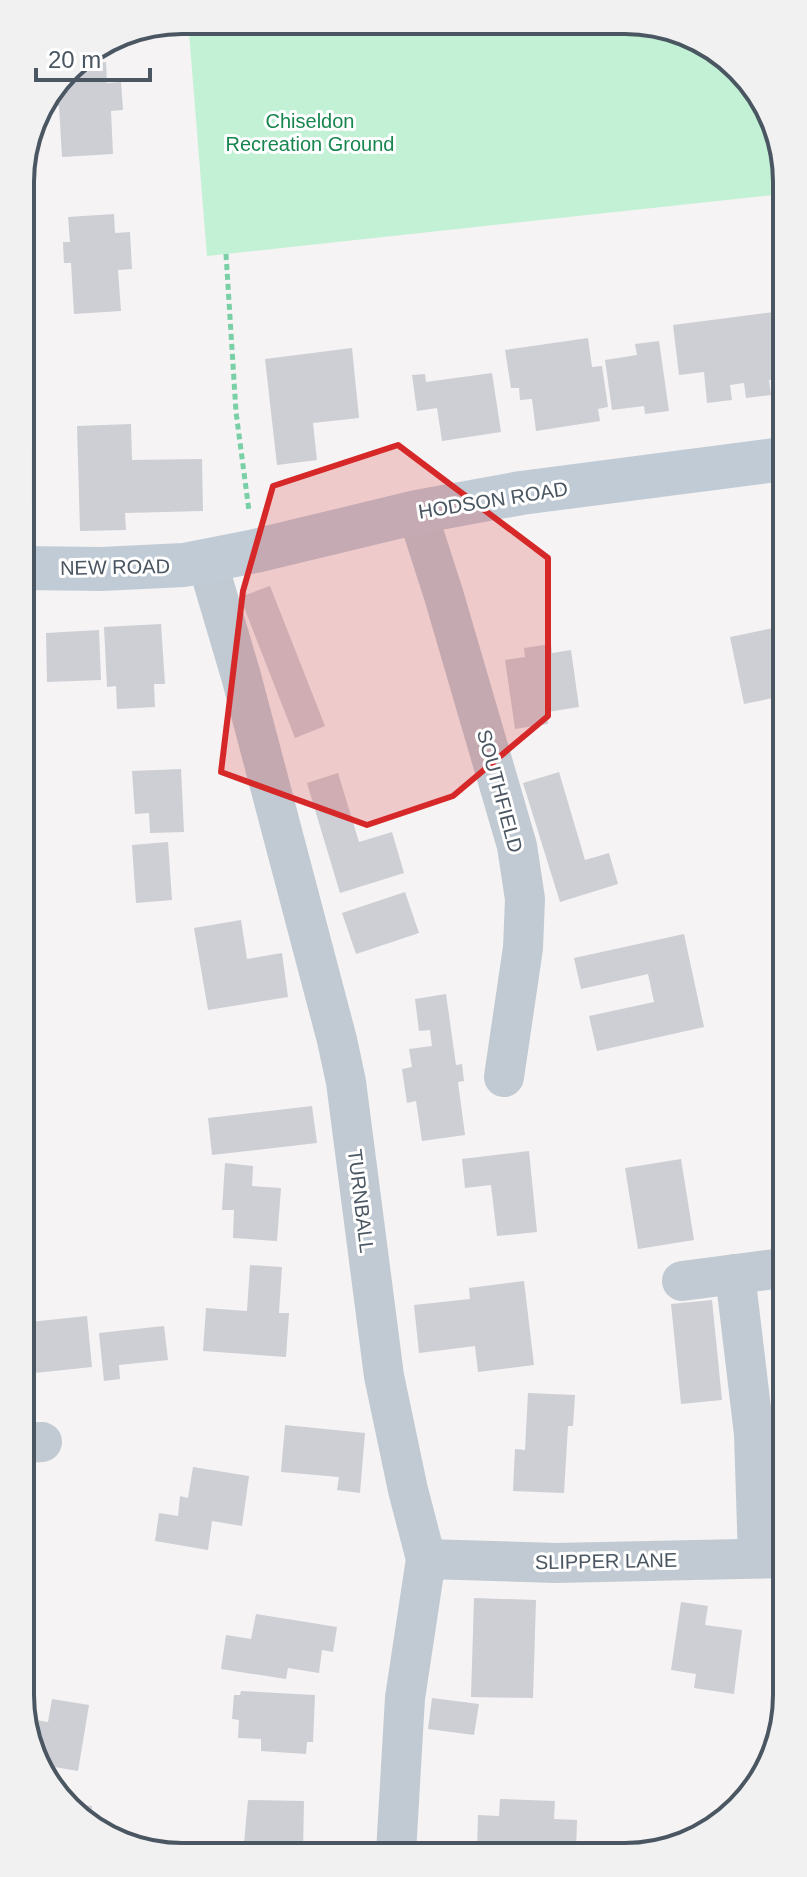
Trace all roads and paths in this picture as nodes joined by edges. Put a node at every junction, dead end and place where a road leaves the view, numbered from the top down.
1 (226, 254) dead end
2 (773, 460) edge
3 (417, 512) junction
4 (255, 551) junction
5 (207, 561) junction
6 (34, 568) edge
7 (504, 1077) dead end
8 (773, 1269) edge
9 (735, 1274) junction
10 (682, 1281) dead end
11 (772, 1557) edge
12 (426, 1559) junction
13 (397, 1843) edge

1 - 4 path
2 - 3 main road, HODSON ROAD
3 - 4 main road, HODSON ROAD
3 - 7 street, SOUTHFIELD
4 - 5 main road, HODSON ROAD
5 - 6 main road, NEW ROAD
5 - 12 street, TURNBALL
8 - 9 street
9 - 10 street
9 - 11 street
11 - 12 street, SLIPPER LANE
12 - 13 street, TURNBALL

